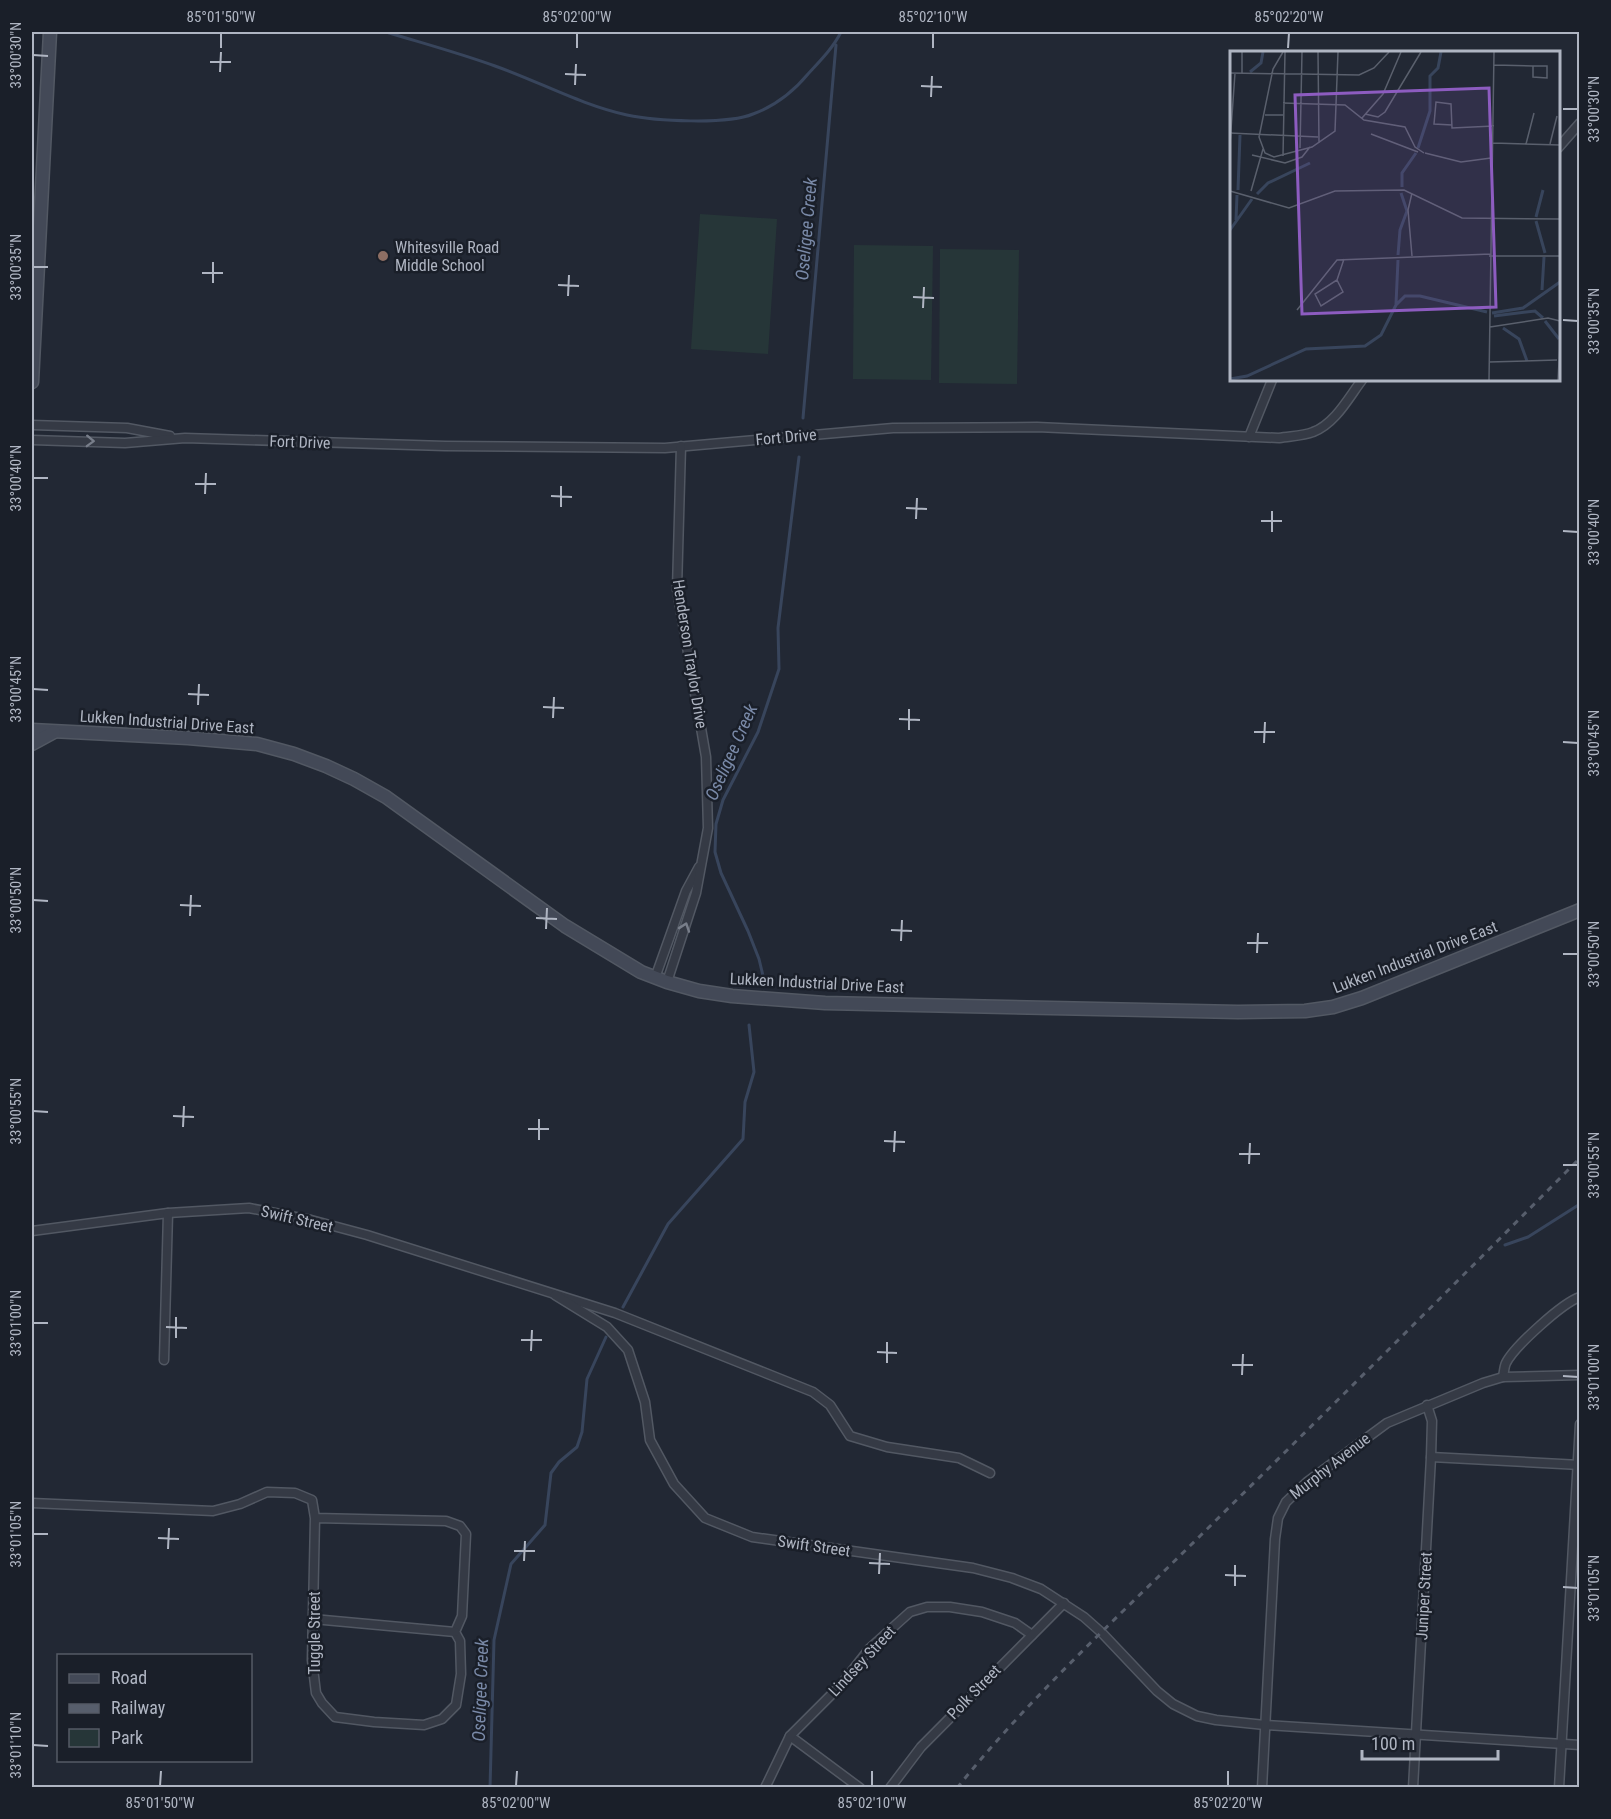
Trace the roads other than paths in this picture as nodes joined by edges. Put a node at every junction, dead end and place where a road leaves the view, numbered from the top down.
1 (50, 32) edge
2 (1580, 123) edge
3 (1560, 146) edge
4 (1272, 381) edge
5 (1361, 381) edge
6 (32, 382) edge
7 (32, 425) edge
8 (1249, 437) junction
9 (185, 438) junction
10 (32, 440) edge
11 (681, 447) junction
12 (32, 730) edge
13 (56, 731) junction
14 (32, 744) edge
15 (1580, 910) edge
16 (661, 980) junction
17 (168, 1213) junction
18 (32, 1231) edge
19 (555, 1294) junction
20 (1580, 1297) edge
21 (164, 1360) dead end
22 (1580, 1375) edge
23 (1503, 1377) junction
24 (1426, 1405) junction
25 (1580, 1424) edge
26 (1431, 1457) junction
27 (1578, 1465) edge
28 (990, 1473) dead end
29 (32, 1503) edge
30 (315, 1518) junction
31 (1064, 1603) junction
32 (313, 1619) junction
33 (455, 1632) junction
34 (1032, 1635) junction
35 (1266, 1725) junction
36 (1417, 1735) junction
37 (790, 1736) junction
38 (1561, 1744) junction
39 (1580, 1744) edge
40 (765, 1788) edge
41 (860, 1788) edge
42 (890, 1788) edge
43 (1262, 1788) edge
44 (1413, 1788) edge
45 (1559, 1788) edge

1 - 6 main road
2 - 3 street
4 - 8 street
5 - 8 street, Fort Drive
7 - 9 street, Fort Drive
8 - 11 street, Fort Drive
10 -> 9 street, Fort Drive
9 - 11 street, Fort Drive
11 - 16 street, Henderson Traylor Drive
12 - 13 main road, Lukken Industrial Drive East
13 - 14 main road
13 - 16 main road, Lukken Industrial Drive East
15 - 16 main road, Lukken Industrial Drive East
17 - 18 street, Swift Street
17 - 19 street, Swift Street
17 - 21 street
19 - 28 street, Swift Street
19 - 31 street, Swift Street
20 - 23 street
22 - 23 street, Murphy Avenue
23 - 24 street, Murphy Avenue
24 - 26 street, Juniper Street
24 - 35 street, Murphy Avenue
25 - 27 street
26 - 27 street
26 - 36 street, Juniper Street
27 - 38 street
29 - 30 street
30 - 32 street, Tuggle Street
30 - 33 street, Tuggle Street
31 - 34 street, Polk Street
31 - 35 street, Swift Street
32 - 33 street
32 - 33 street, Tuggle Street
34 - 37 street, Lindsey Street
34 - 42 street, Polk Street
35 - 36 street, Swift Street
35 - 43 street, Murphy Avenue
36 - 38 street, Swift Street
36 - 44 street, Juniper Street
37 - 40 street, Lindsey Street
37 - 41 street
38 - 39 street, Swift Street
38 - 45 street

